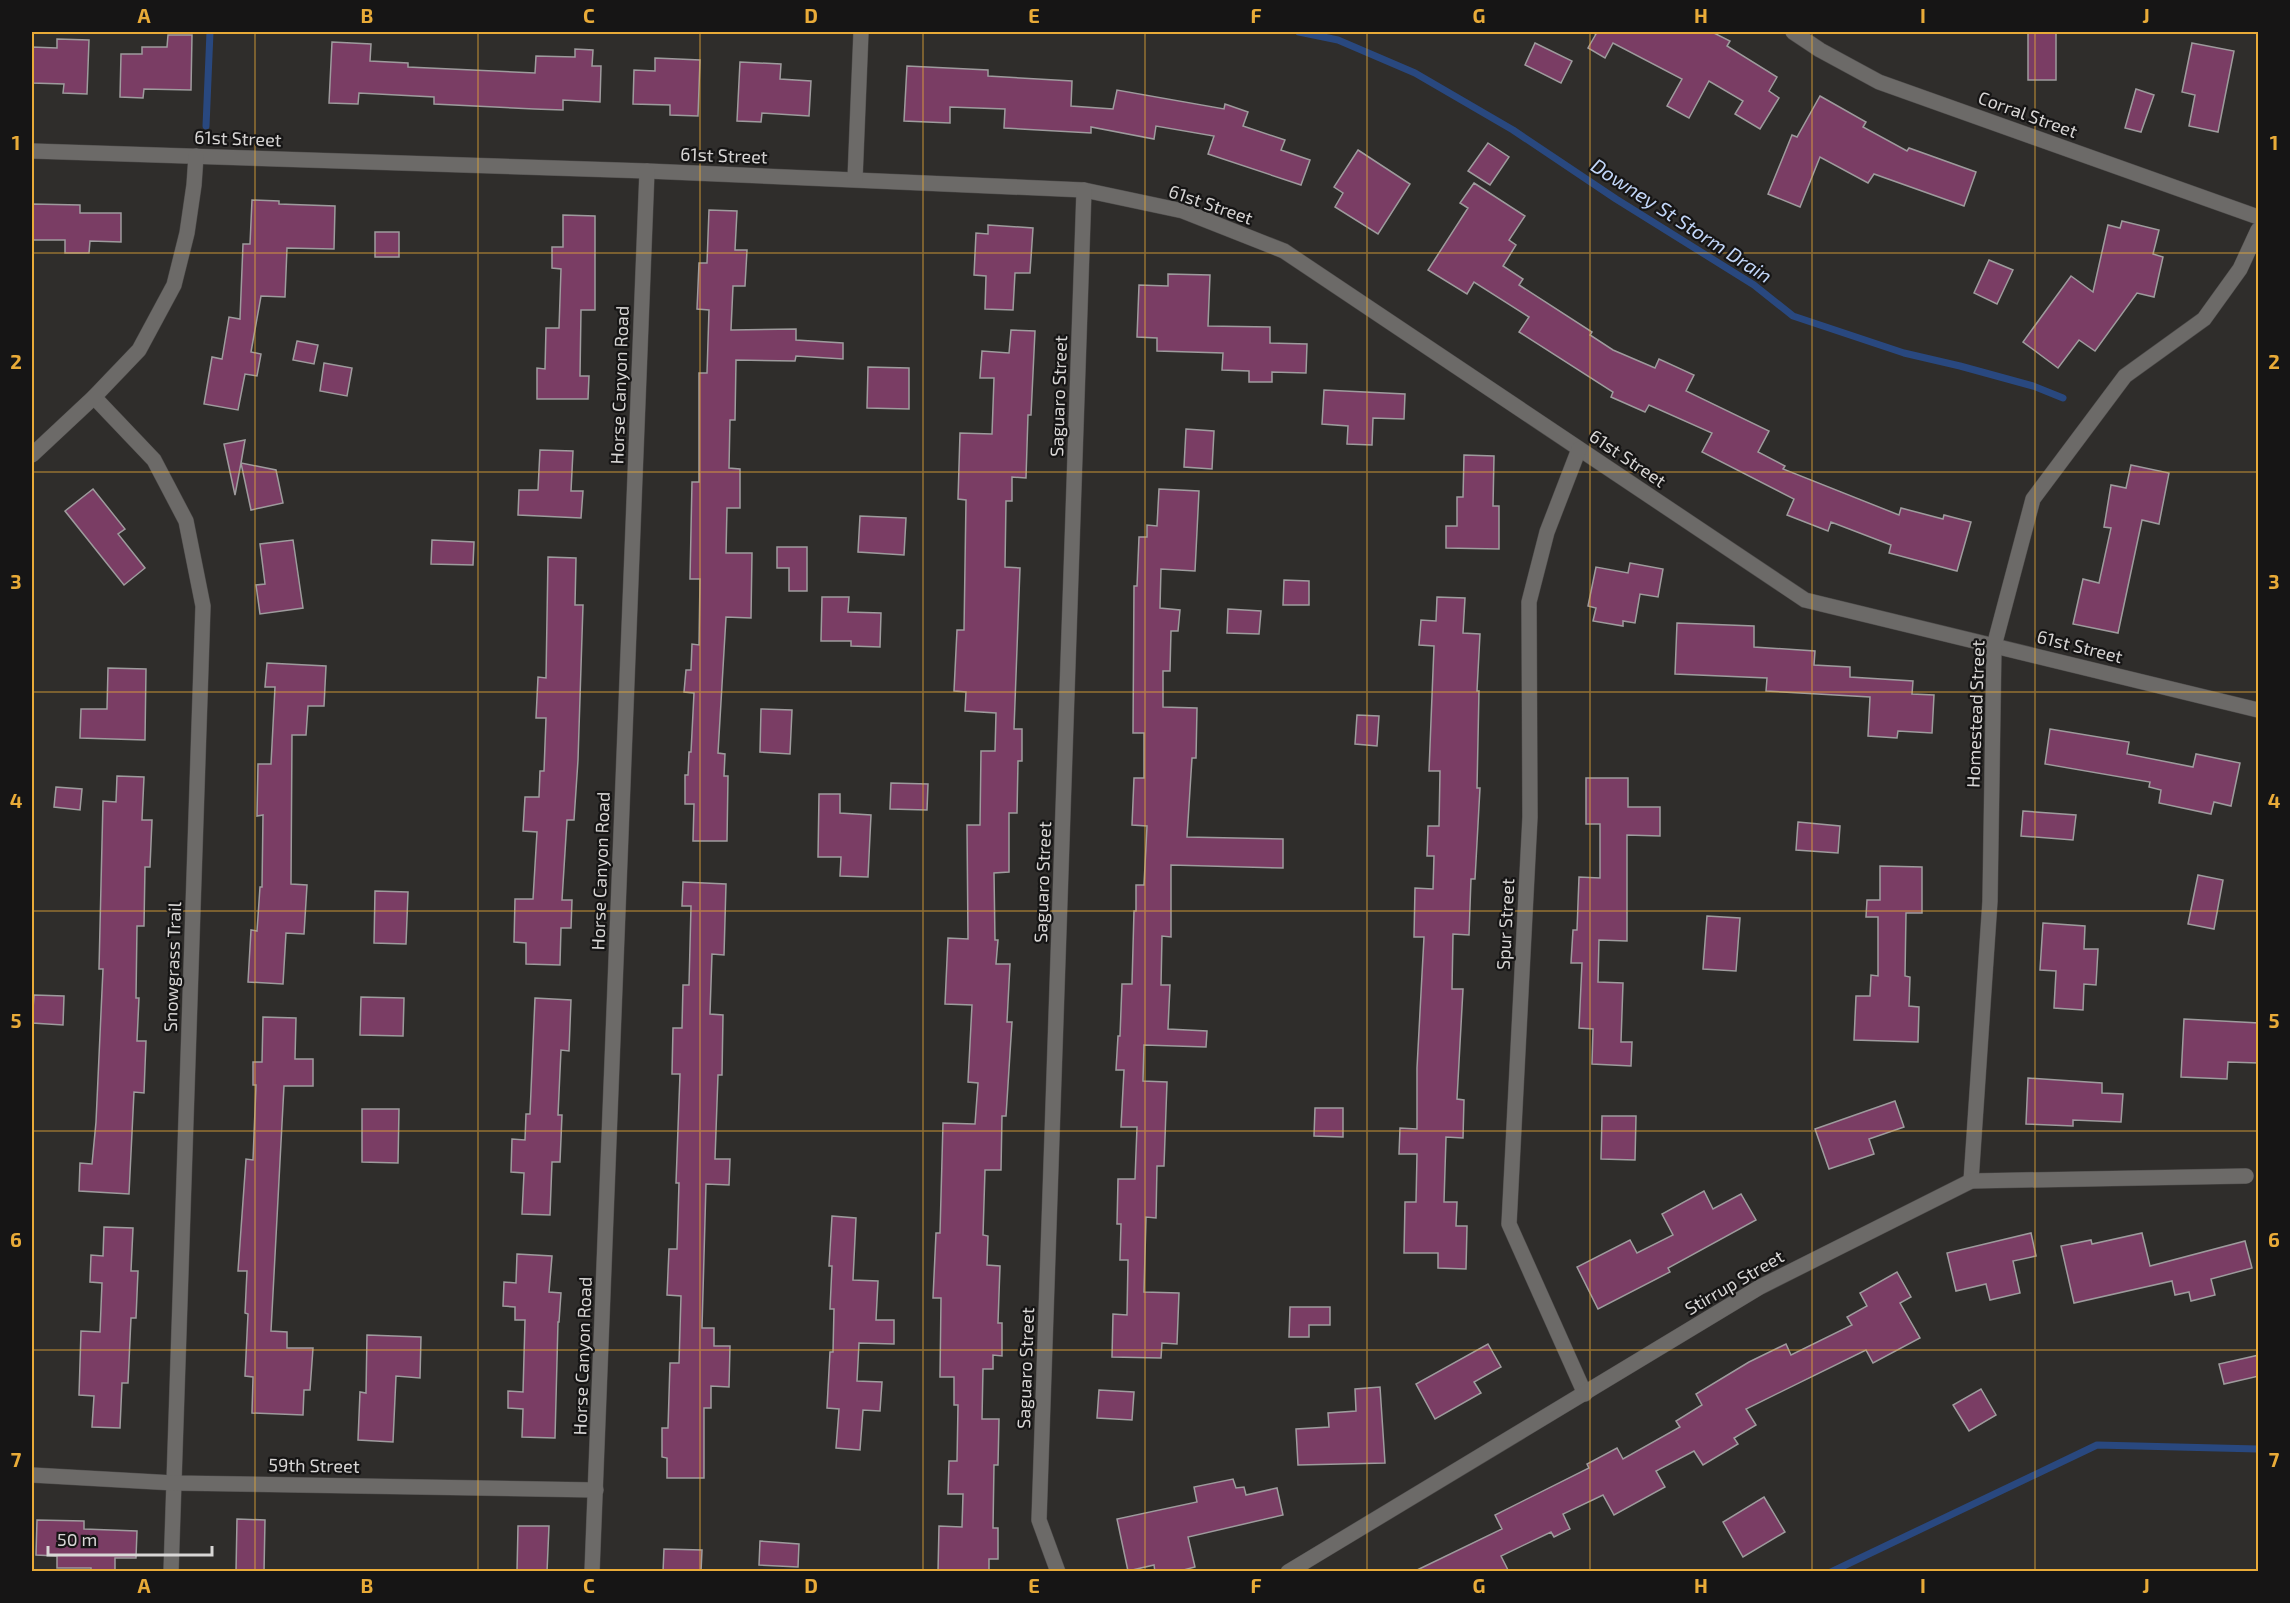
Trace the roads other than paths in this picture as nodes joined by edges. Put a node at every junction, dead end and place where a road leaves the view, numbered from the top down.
1 (861, 32) edge
2 (1793, 32) edge
3 (32, 151) edge
4 (196, 156) junction
5 (646, 171) junction
6 (855, 179) junction
7 (1084, 190) junction
8 (2259, 217) edge
9 (2259, 230) edge
10 (94, 397) junction
11 (1579, 449) junction
12 (32, 455) edge
13 (1994, 645) junction
14 (2259, 710) edge
15 (2246, 1176) dead end
16 (1971, 1182) junction
17 (1586, 1394) junction
18 (32, 1475) edge
19 (174, 1483) junction
20 (596, 1490) junction
21 (171, 1572) edge
22 (592, 1572) edge
23 (1058, 1572) edge
24 (1288, 1572) edge

1 - 6 street
2 - 8 street, Corral Street
3 - 4 street, 61st Street
4 - 5 street, 61st Street
4 - 10 street
5 - 6 street, 61st Street
5 - 20 street, Horse Canyon Road
6 - 7 street, 61st Street
7 - 11 street, 61st Street
7 - 23 street, Saguaro Street
9 - 13 street, Homestead Street
10 - 12 street
10 - 19 street, Snowgrass Trail
11 - 13 street, 61st Street
11 - 17 street, Spur Street
13 - 14 street, 61st Street
13 - 16 street, Homestead Street
15 - 16 street, Stirrup Street
16 - 17 street, Stirrup Street
17 - 24 street, Stirrup Street
18 - 19 street, 59th Street
19 - 20 street, 59th Street
19 - 21 street, Snowgrass Trail
20 - 22 street, Horse Canyon Road

